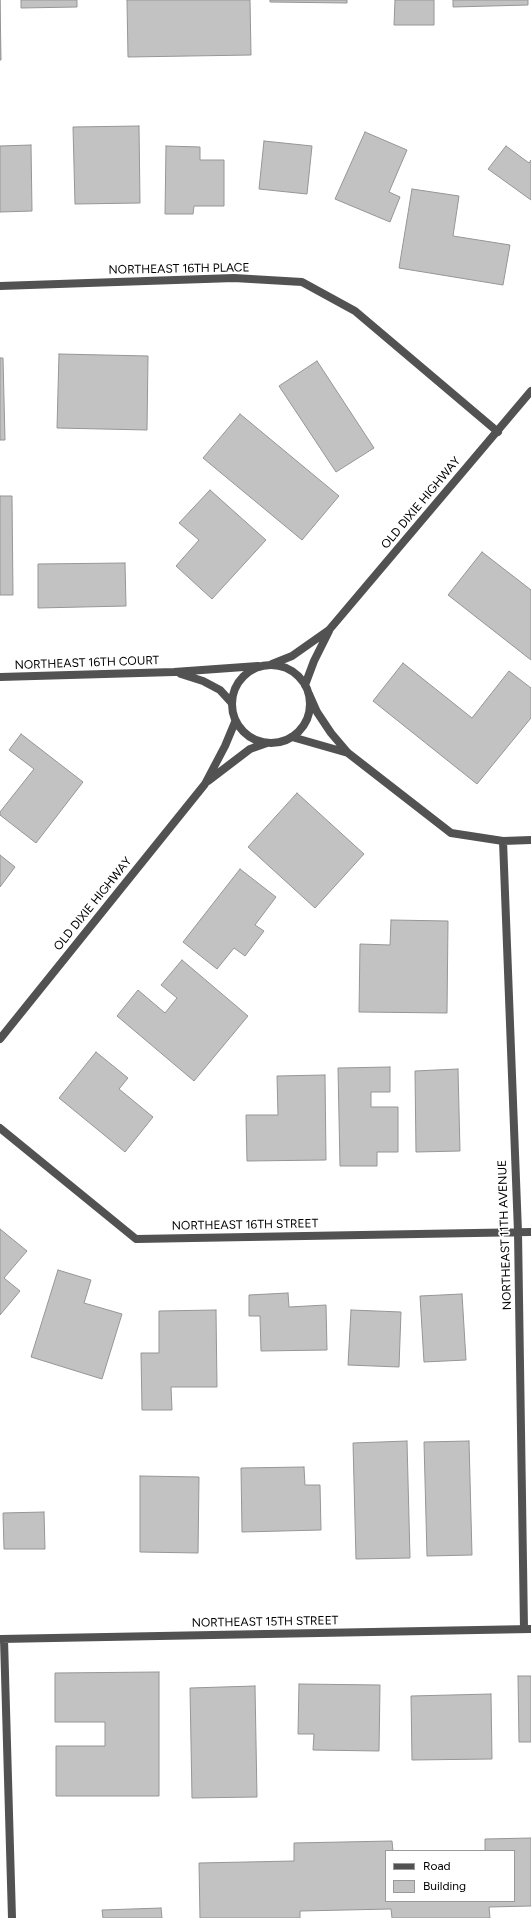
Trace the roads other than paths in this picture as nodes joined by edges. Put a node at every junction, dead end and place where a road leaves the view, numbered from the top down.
1 (0, 286) edge
2 (531, 391) edge
3 (498, 432) junction
4 (329, 630) junction
5 (272, 664) junction
6 (258, 666) junction
7 (174, 672) junction
8 (0, 677) edge
9 (305, 685) junction
10 (309, 694) junction
11 (231, 702) junction
12 (235, 722) junction
13 (292, 737) junction
14 (268, 743) junction
15 (348, 753) junction
16 (204, 784) junction
17 (531, 840) edge
18 (503, 841) junction
19 (0, 1039) edge
20 (0, 1128) edge
21 (518, 1232) junction
22 (531, 1232) edge
23 (528, 1629) edge
24 (2, 1638) edge
25 (12, 1918) edge

1 - 3 street, NORTHEAST 16TH PLACE
2 - 3 street, OLD DIXIE HIGHWAY
3 - 4 street, OLD DIXIE HIGHWAY
4 - 5 street, OLD DIXIE HIGHWAY
4 - 9 street, OLD DIXIE HIGHWAY
5 - 6 street
5 - 9 street
6 - 7 street, NORTHEAST 16TH COURT
6 - 11 street
7 - 8 street, NORTHEAST 16TH COURT
7 - 11 street, NORTHEAST 16TH COURT
9 - 10 street
10 - 13 street
10 - 15 street
11 - 12 street
12 - 14 street
12 - 16 street, OLD DIXIE HIGHWAY
13 - 14 street
13 - 15 street
14 - 16 street, OLD DIXIE HIGHWAY
15 - 18 street
16 - 19 street, OLD DIXIE HIGHWAY
17 - 18 street
18 - 21 street, NORTHEAST 11TH AVENUE
20 - 21 street, NORTHEAST 16TH STREET
21 - 22 street, NORTHEAST 16TH STREET
21 - 23 street, NORTHEAST 11TH AVENUE
23 - 24 street, NORTHEAST 15TH STREET
24 - 25 street

